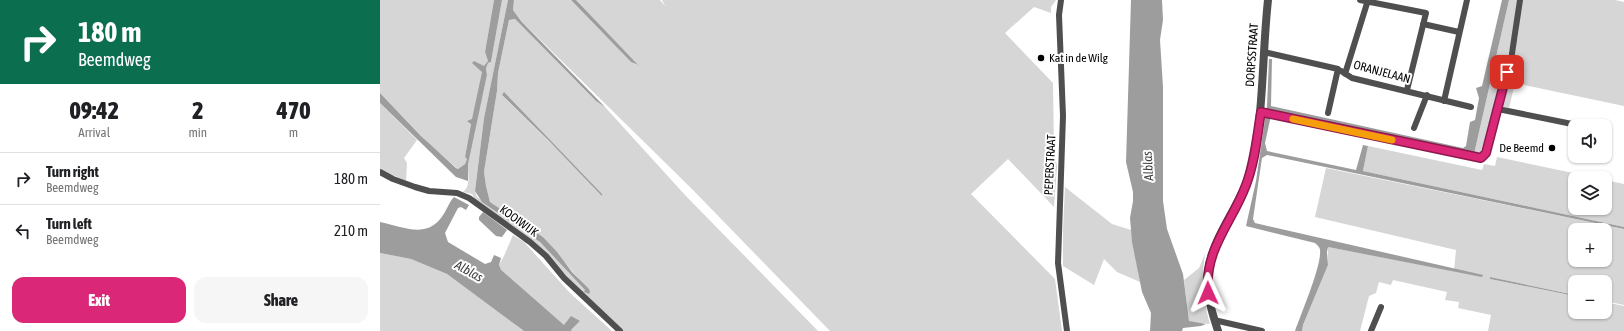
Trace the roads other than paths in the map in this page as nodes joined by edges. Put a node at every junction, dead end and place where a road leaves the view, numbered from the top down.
1 (1061, 0) edge
2 (1268, 0) edge
3 (1360, 0) edge
4 (1466, 0) edge
5 (1520, 0) edge
6 (1368, 1) edge
7 (1423, 24) junction
8 (1459, 32) junction
9 (1264, 52) junction
10 (1338, 69) junction
11 (1345, 74) junction
12 (1408, 90) junction
13 (1427, 95) junction
14 (1444, 101) junction
15 (1471, 107) dead end
16 (1498, 108) junction
17 (1261, 112) junction
18 (1328, 113) dead end
19 (1568, 123) edge
20 (1414, 128) dead end
21 (380, 172) edge
22 (1381, 307) dead end
23 (1214, 320) junction
24 (620, 331) edge
25 (1067, 331) edge
26 (1218, 331) edge
27 (1262, 331) edge
28 (1371, 331) edge

1 - 25 street, PEPERSTRAAT
2 - 9 street, DORPSSTRAAT
3 - 6 street
4 - 8 street
5 - 16 street
6 - 7 street
6 - 11 street
7 - 8 street
7 - 12 street
8 - 14 street
9 - 10 street, ORANJELAAN
9 - 17 street, DORPSSTRAAT
10 - 11 street, ORANJELAAN
10 - 18 street
11 - 12 street, ORANJELAAN
12 - 13 street, ORANJELAAN
13 - 14 street, ORANJELAAN
13 - 20 street
14 - 15 street, ORANJELAAN
16 - 17 street
16 - 19 street
17 - 23 street, DORPSSTRAAT
21 - 24 street, KOOIWIJK
22 - 28 street
23 - 26 street, DORPSSTRAAT
23 - 27 street

